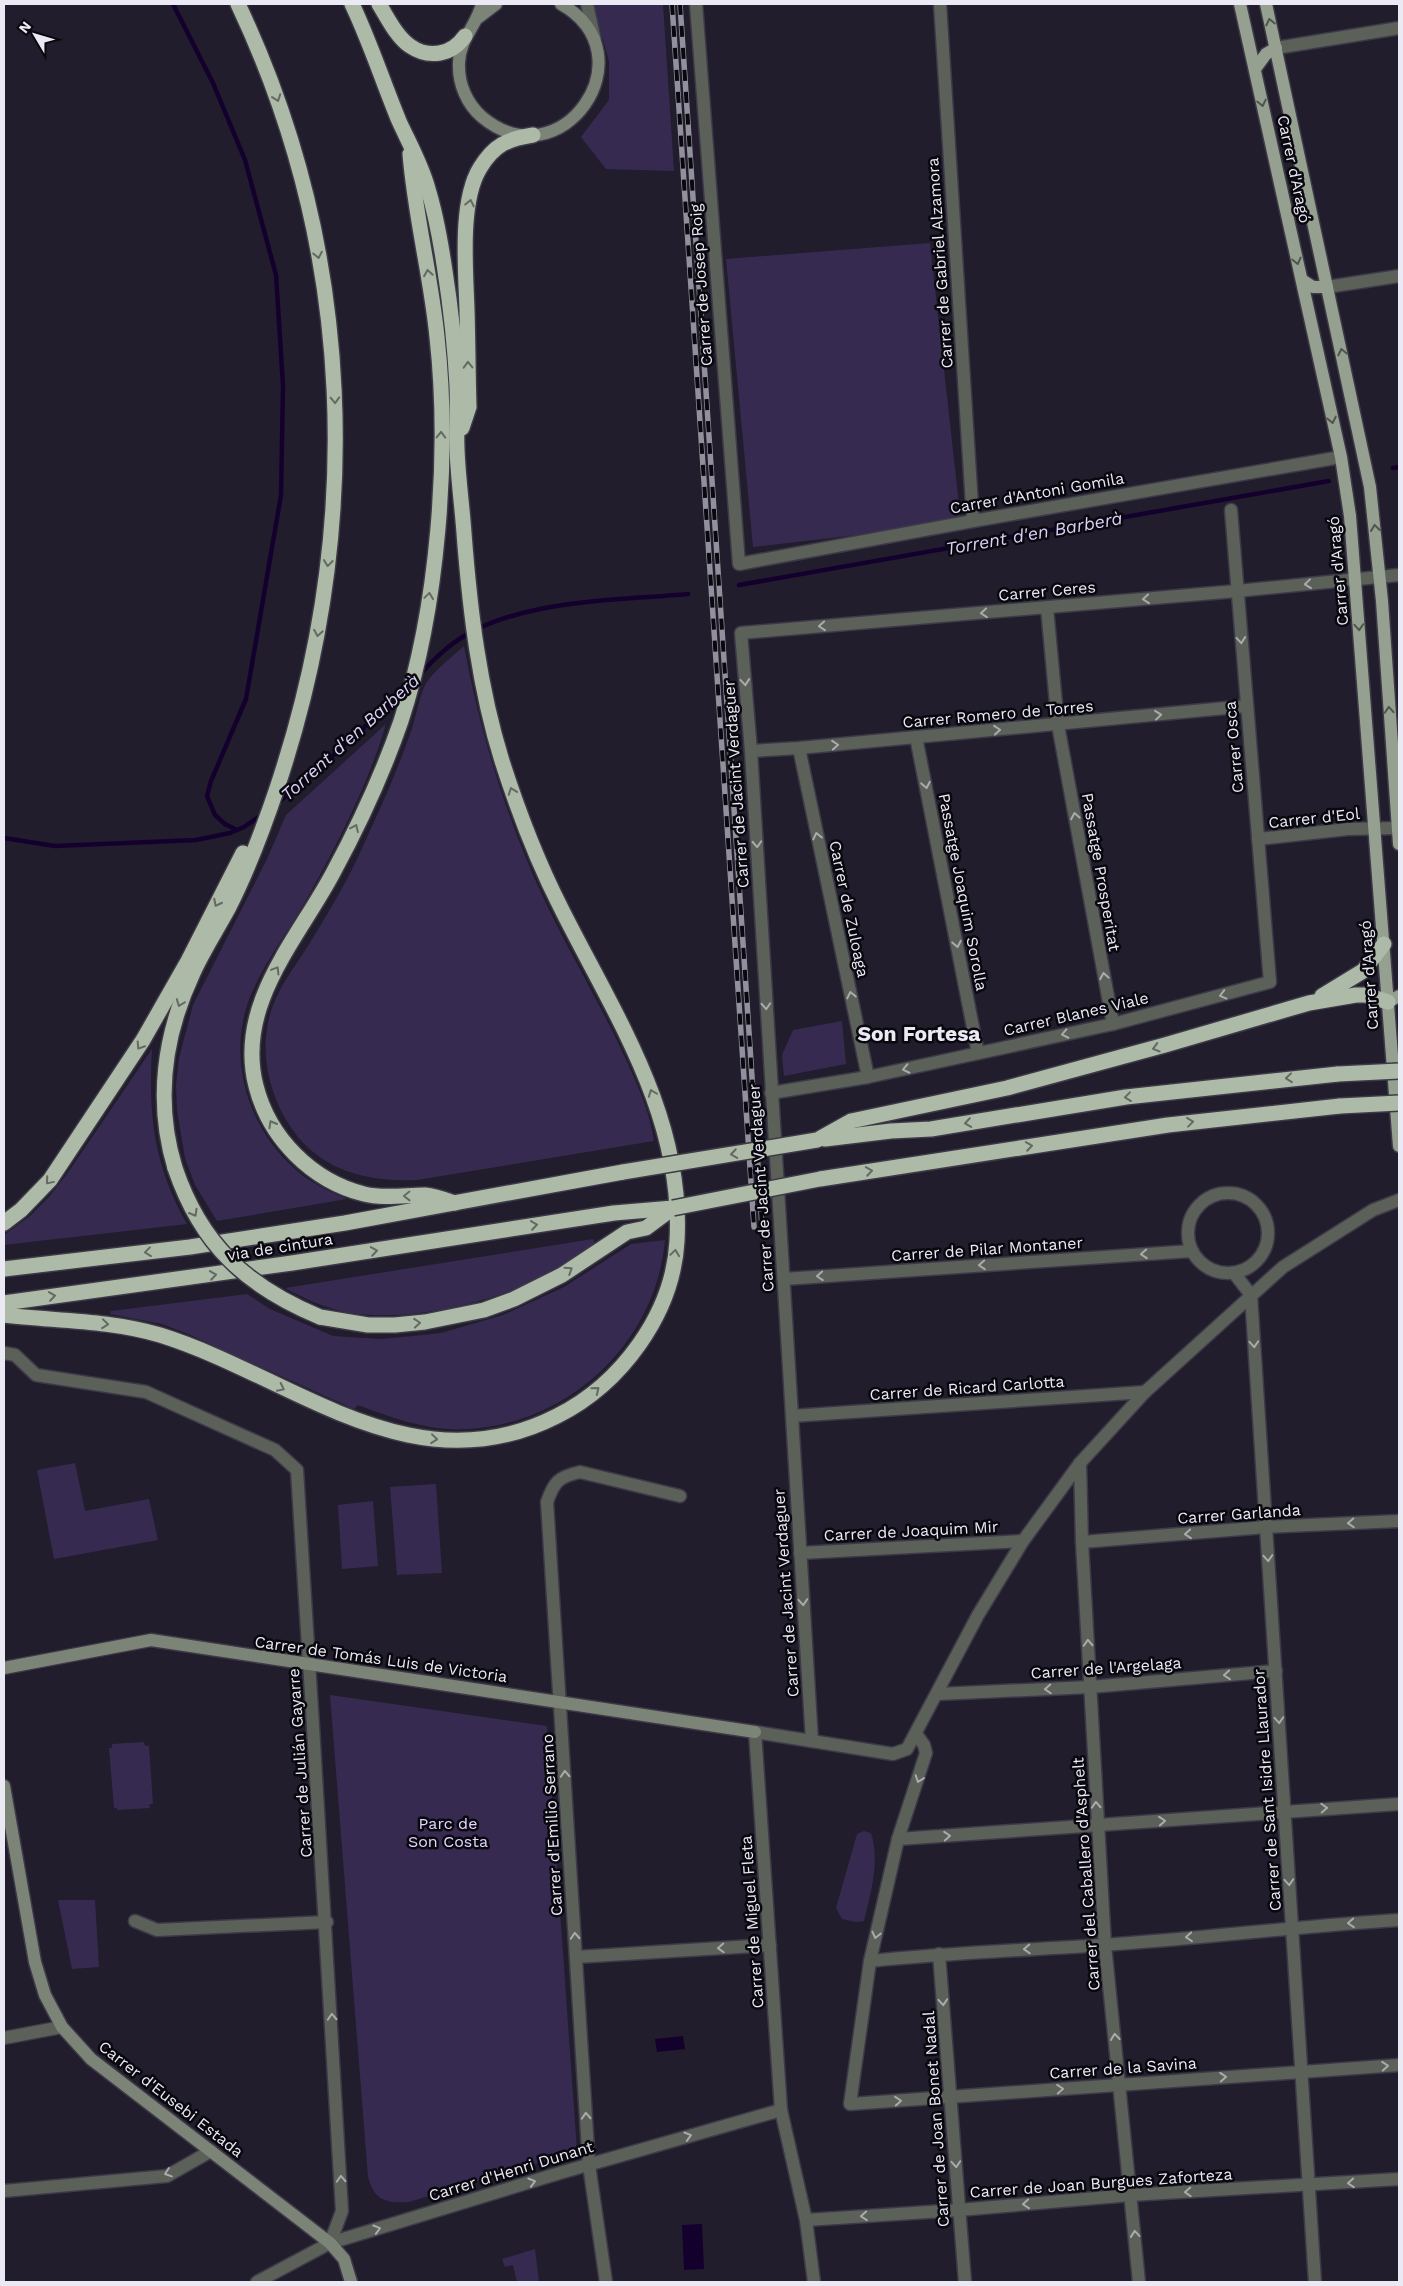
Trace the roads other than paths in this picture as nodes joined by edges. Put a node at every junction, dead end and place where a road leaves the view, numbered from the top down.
1 (238, 4) edge
2 (352, 4) edge
3 (379, 4) edge
4 (482, 4) edge
5 (496, 4) edge
6 (561, 4) edge
7 (587, 4) edge
8 (696, 4) edge
9 (940, 4) edge
10 (1240, 4) edge
11 (1266, 4) edge
12 (474, 22) junction
13 (1399, 28) edge
14 (465, 36) junction
15 (595, 42) junction
16 (1276, 48) junction
17 (1255, 69) junction
18 (533, 135) junction
19 (409, 144) junction
20 (1399, 276) edge
21 (1302, 280) junction
22 (1327, 287) junction
23 (457, 447) junction
24 (1341, 458) junction
25 (1231, 510) dead end
26 (973, 521) junction
27 (739, 564) joint
28 (1399, 575) edge
29 (1380, 577) junction
30 (1356, 579) junction
31 (1237, 592) junction
32 (1048, 608) junction
33 (741, 633) joint
34 (1247, 706) junction
35 (1058, 725) junction
36 (916, 737) junction
37 (799, 748) junction
38 (751, 751) junction
39 (1373, 828) junction
40 (1399, 828) edge
41 (260, 832) junction
42 (1258, 839) junction
43 (1399, 844) edge
44 (1384, 944) junction
45 (1270, 982) joint
46 (1395, 1002) edge
47 (1309, 1003) junction
48 (1113, 1024) junction
49 (978, 1053) junction
50 (1399, 1071) edge
51 (868, 1077) junction
52 (770, 1093) junction
53 (1399, 1103) edge
54 (816, 1140) junction
55 (1399, 1146) edge
56 (1399, 1200) edge
57 (455, 1202) junction
58 (673, 1208) junction
59 (4, 1223) edge
60 (1192, 1251) junction
61 (4, 1269) edge
62 (1234, 1273) junction
63 (784, 1279) junction
64 (1252, 1295) junction
65 (4, 1302) edge
66 (4, 1315) edge
67 (10, 1354) edge
68 (1145, 1392) junction
69 (792, 1416) junction
70 (1080, 1463) junction
71 (680, 1496) dead end
72 (1399, 1521) edge
73 (1266, 1527) junction
74 (1023, 1541) junction
75 (1082, 1542) junction
76 (800, 1553) junction
77 (309, 1665) junction
78 (4, 1668) edge
79 (1276, 1671) junction
80 (1090, 1687) junction
81 (938, 1694) junction
82 (561, 1702) junction
83 (754, 1732) junction
84 (916, 1734) junction
85 (812, 1741) junction
86 (4, 1786) edge
87 (1399, 1804) edge
88 (1285, 1811) junction
89 (1097, 1826) junction
90 (898, 1839) junction
91 (1399, 1920) edge
92 (135, 1921) dead end
93 (327, 1922) junction
94 (1292, 1927) junction
95 (770, 1945) junction
96 (1106, 1945) junction
97 (939, 1954) junction
98 (576, 1957) junction
99 (870, 1961) junction
100 (62, 2026) junction
101 (4, 2038) edge
102 (1399, 2065) edge
103 (1302, 2072) junction
104 (1119, 2084) junction
105 (951, 2098) junction
106 (781, 2110) junction
107 (211, 2151) junction
108 (589, 2165) junction
109 (1399, 2179) edge
110 (1309, 2185) junction
111 (4, 2190) edge
112 (1131, 2195) junction
113 (960, 2210) junction
114 (806, 2220) junction
115 (330, 2243) junction
116 (258, 2282) edge
117 (351, 2282) edge
118 (606, 2282) edge
119 (814, 2282) edge
120 (965, 2282) edge
121 (1139, 2282) edge
122 (1315, 2282) edge

1 -> 41 highway
2 - 19 highway
3 - 14 highway
4 - 12 street
5 - 12 street
6 - 15 street
7 - 15 street
8 - 27 street, Carrer de Josep Roig
9 - 26 street, Carrer de Gabriel Alzamora
10 - 17 main road, Carrer d'Aragó
16 -> 11 main road, Carrer d'Aragó
12 - 14 street
13 - 16 street
14 - 18 street
15 - 18 street
16 - 17 main road
16 - 22 main road, Carrer d'Aragó
17 -> 21 main road, Carrer d'Aragó
23 -> 18 highway
19 - 23 highway
57 -> 19 highway
20 - 22 street
21 - 22 main road
21 -> 24 main road, Carrer d'Aragó
29 -> 22 main road, Carrer d'Aragó
66 -> 23 highway
24 - 26 street, Carrer d'Antoni Gomila
24 - 30 main road, Carrer d'Aragó
25 - 31 street, Carrer Osca
26 - 27 street, Carrer d'Antoni Gomila
28 - 29 street, Carrer Ceres
29 - 30 street, Carrer Ceres
40 -> 29 main road, Carrer d'Aragó
30 -> 31 street, Carrer Ceres
30 -> 39 main road, Carrer d'Aragó
31 -> 32 street, Carrer Ceres
31 -> 34 street, Carrer Osca
32 -> 33 street, Carrer Ceres
32 - 35 street, Passatge Prosperitat
33 -> 38 street, Carrer de Jacint Verdaguer
35 -> 34 street, Carrer Romero de Torres
34 - 42 street, Carrer Osca
36 -> 35 street, Carrer Romero de Torres
48 -> 35 street, Passatge Prosperitat
37 -> 36 street, Carrer Romero de Torres
36 -> 49 street, Passatge Joaquim Sorolla
37 - 38 street, Carrer Romero de Torres
51 -> 37 street, Carrer de Zuloaga
38 -> 52 street, Carrer de Jacint Verdaguer
39 - 40 street, Carrer d'Eol
39 - 42 street, Carrer d'Eol
39 - 44 main road, Carrer d'Aragó
40 - 43 main road, Carrer d'Aragó
41 -> 58 highway, bridge
41 -> 59 highway
42 - 45 street, Carrer Osca
44 - 46 main road, Carrer d'Aragó
44 - 47 highway
45 -> 48 street, Carrer Blanes Viale
46 - 47 highway
46 - 55 main road, Carrer d'Aragó
47 -> 54 highway
48 -> 49 street, Carrer Blanes Viale
49 -> 51 street, Carrer Blanes Viale
50 -> 54 highway, via de cintura, bridge
51 - 52 street, Carrer Blanes Viale
52 - 63 street, Carrer de Jacint Verdaguer
58 -> 53 highway, via de cintura, bridge
54 -> 57 highway, via de cintura, bridge
56 - 64 street
57 -> 61 highway, via de cintura
65 -> 58 highway, via de cintura
60 - 62 street
60 - 62 street
60 -> 63 street, Carrer de Pilar Montaner
62 - 64 street
63 - 69 street, Carrer de Jacint Verdaguer
64 - 68 street
64 -> 73 street, Carrer de Sant Isidre Llaurador
67 - 77 street, Carrer de Julián Gayarre
68 - 69 street, Carrer de Ricard Carlotta
68 - 70 street
69 - 76 street, Carrer de Jacint Verdaguer
70 - 74 street
70 - 75 street, Carrer del Caballero d'Asphelt
71 - 82 street, Carrer d'Emilio Serrano
72 -> 73 street, Carrer Garlanda
73 -> 75 street, Carrer Garlanda
73 -> 79 street, Carrer de Sant Isidre Llaurador
74 - 76 street, Carrer de Joaquim Mir
74 - 81 street
80 -> 75 street, Carrer del Caballero d'Asphelt
76 -> 85 street, Carrer de Jacint Verdaguer
77 - 78 street, Carrer de Tomás Luis de Victoria
77 - 82 street, Carrer de Tomás Luis de Victoria
77 - 93 street, Carrer de Julián Gayarre
79 -> 80 street, Carrer de l'Argelaga
79 -> 88 street, Carrer de Sant Isidre Llaurador
80 -> 81 street, Carrer de l'Argelaga
89 -> 80 street, Carrer del Caballero d'Asphelt
81 - 84 street
82 - 83 street, Carrer de Tomás Luis de Victoria
98 -> 82 street, Carrer d'Emilio Serrano
83 - 85 street
83 - 95 street, Carrer de Miguel Fleta
84 - 85 street
84 -> 90 street
86 - 100 street, Carrer d'Eusebi Estada
88 -> 87 street
89 -> 88 street
88 -> 94 street, Carrer de Sant Isidre Llaurador
90 -> 89 street
89 - 96 street, Carrer del Caballero d'Asphelt
90 -> 99 street
91 -> 94 street
92 - 93 street
115 -> 93 street, Carrer de Julián Gayarre
94 -> 96 street
94 - 103 street, Carrer de Sant Isidre Llaurador
95 -> 98 street
95 - 106 street, Carrer de Miguel Fleta
96 -> 97 street
104 -> 96 street, Carrer del Caballero d'Asphelt
97 - 99 street
97 -> 105 street, Carrer de Joan Bonet Nadal
108 -> 98 street, Carrer d'Emilio Serrano
99 -> 105 street, Carrer de la Savina
100 - 101 street
100 - 107 street, Carrer d'Eusebi Estada
103 -> 102 street, Carrer de la Savina
104 -> 103 street, Carrer de la Savina
103 - 110 street, Carrer de Sant Isidre Llaurador
105 -> 104 street, Carrer de la Savina
104 - 112 street, Carrer del Caballero d'Asphelt
105 -> 113 street, Carrer de Joan Bonet Nadal
108 -> 106 street, Carrer d'Henri Dunant
106 - 114 street
107 -> 111 street
107 - 115 street, Carrer d'Eusebi Estada
115 -> 108 street, Carrer d'Henri Dunant
108 - 118 street, Carrer d'Emilio Serrano
109 -> 110 street, Carrer de Joan Burgues Zaforteza
110 -> 112 street, Carrer de Joan Burgues Zaforteza
110 - 122 street, Carrer de Sant Isidre Llaurador
112 -> 113 street, Carrer de Joan Burgues Zaforteza
121 -> 112 street, Carrer del Caballero d'Asphelt
113 -> 114 street, Carrer de Joan Burgues Zaforteza
113 - 120 street, Carrer de Joan Bonet Nadal
114 - 119 street
115 - 116 street, Carrer d'Henri Dunant
115 - 117 street, Carrer d'Eusebi Estada

